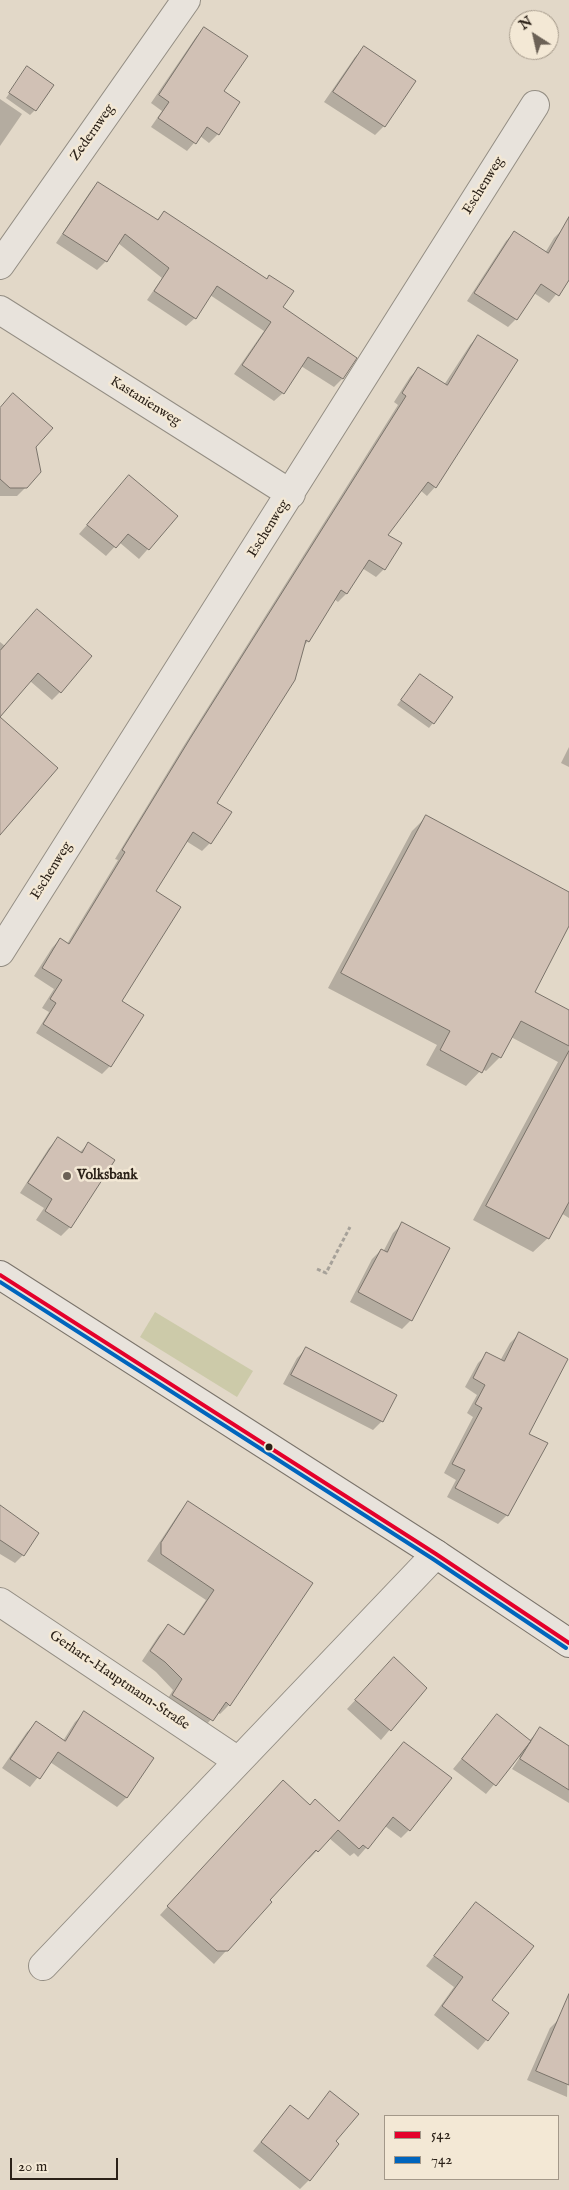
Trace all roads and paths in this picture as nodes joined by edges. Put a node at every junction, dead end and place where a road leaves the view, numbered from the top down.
1 (186, 0) edge
2 (535, 105) dead end
3 (0, 265) edge
4 (0, 310) edge
5 (291, 494) junction
6 (0, 952) edge
7 (350, 1227) dead end
8 (317, 1269) dead end
9 (0, 1275) edge
10 (436, 1554) junction
11 (0, 1602) edge
12 (569, 1643) edge
13 (238, 1761) junction
14 (43, 1966) dead end

1 - 3 street, Zedernweg
2 - 5 street, Eschenweg
4 - 5 street, Kastanienweg
5 - 6 street, Eschenweg
7 - 8 path
9 - 10 street
10 - 12 street
10 - 13 street
11 - 13 street, Gerhart-Hauptmann-Straße
13 - 14 street

